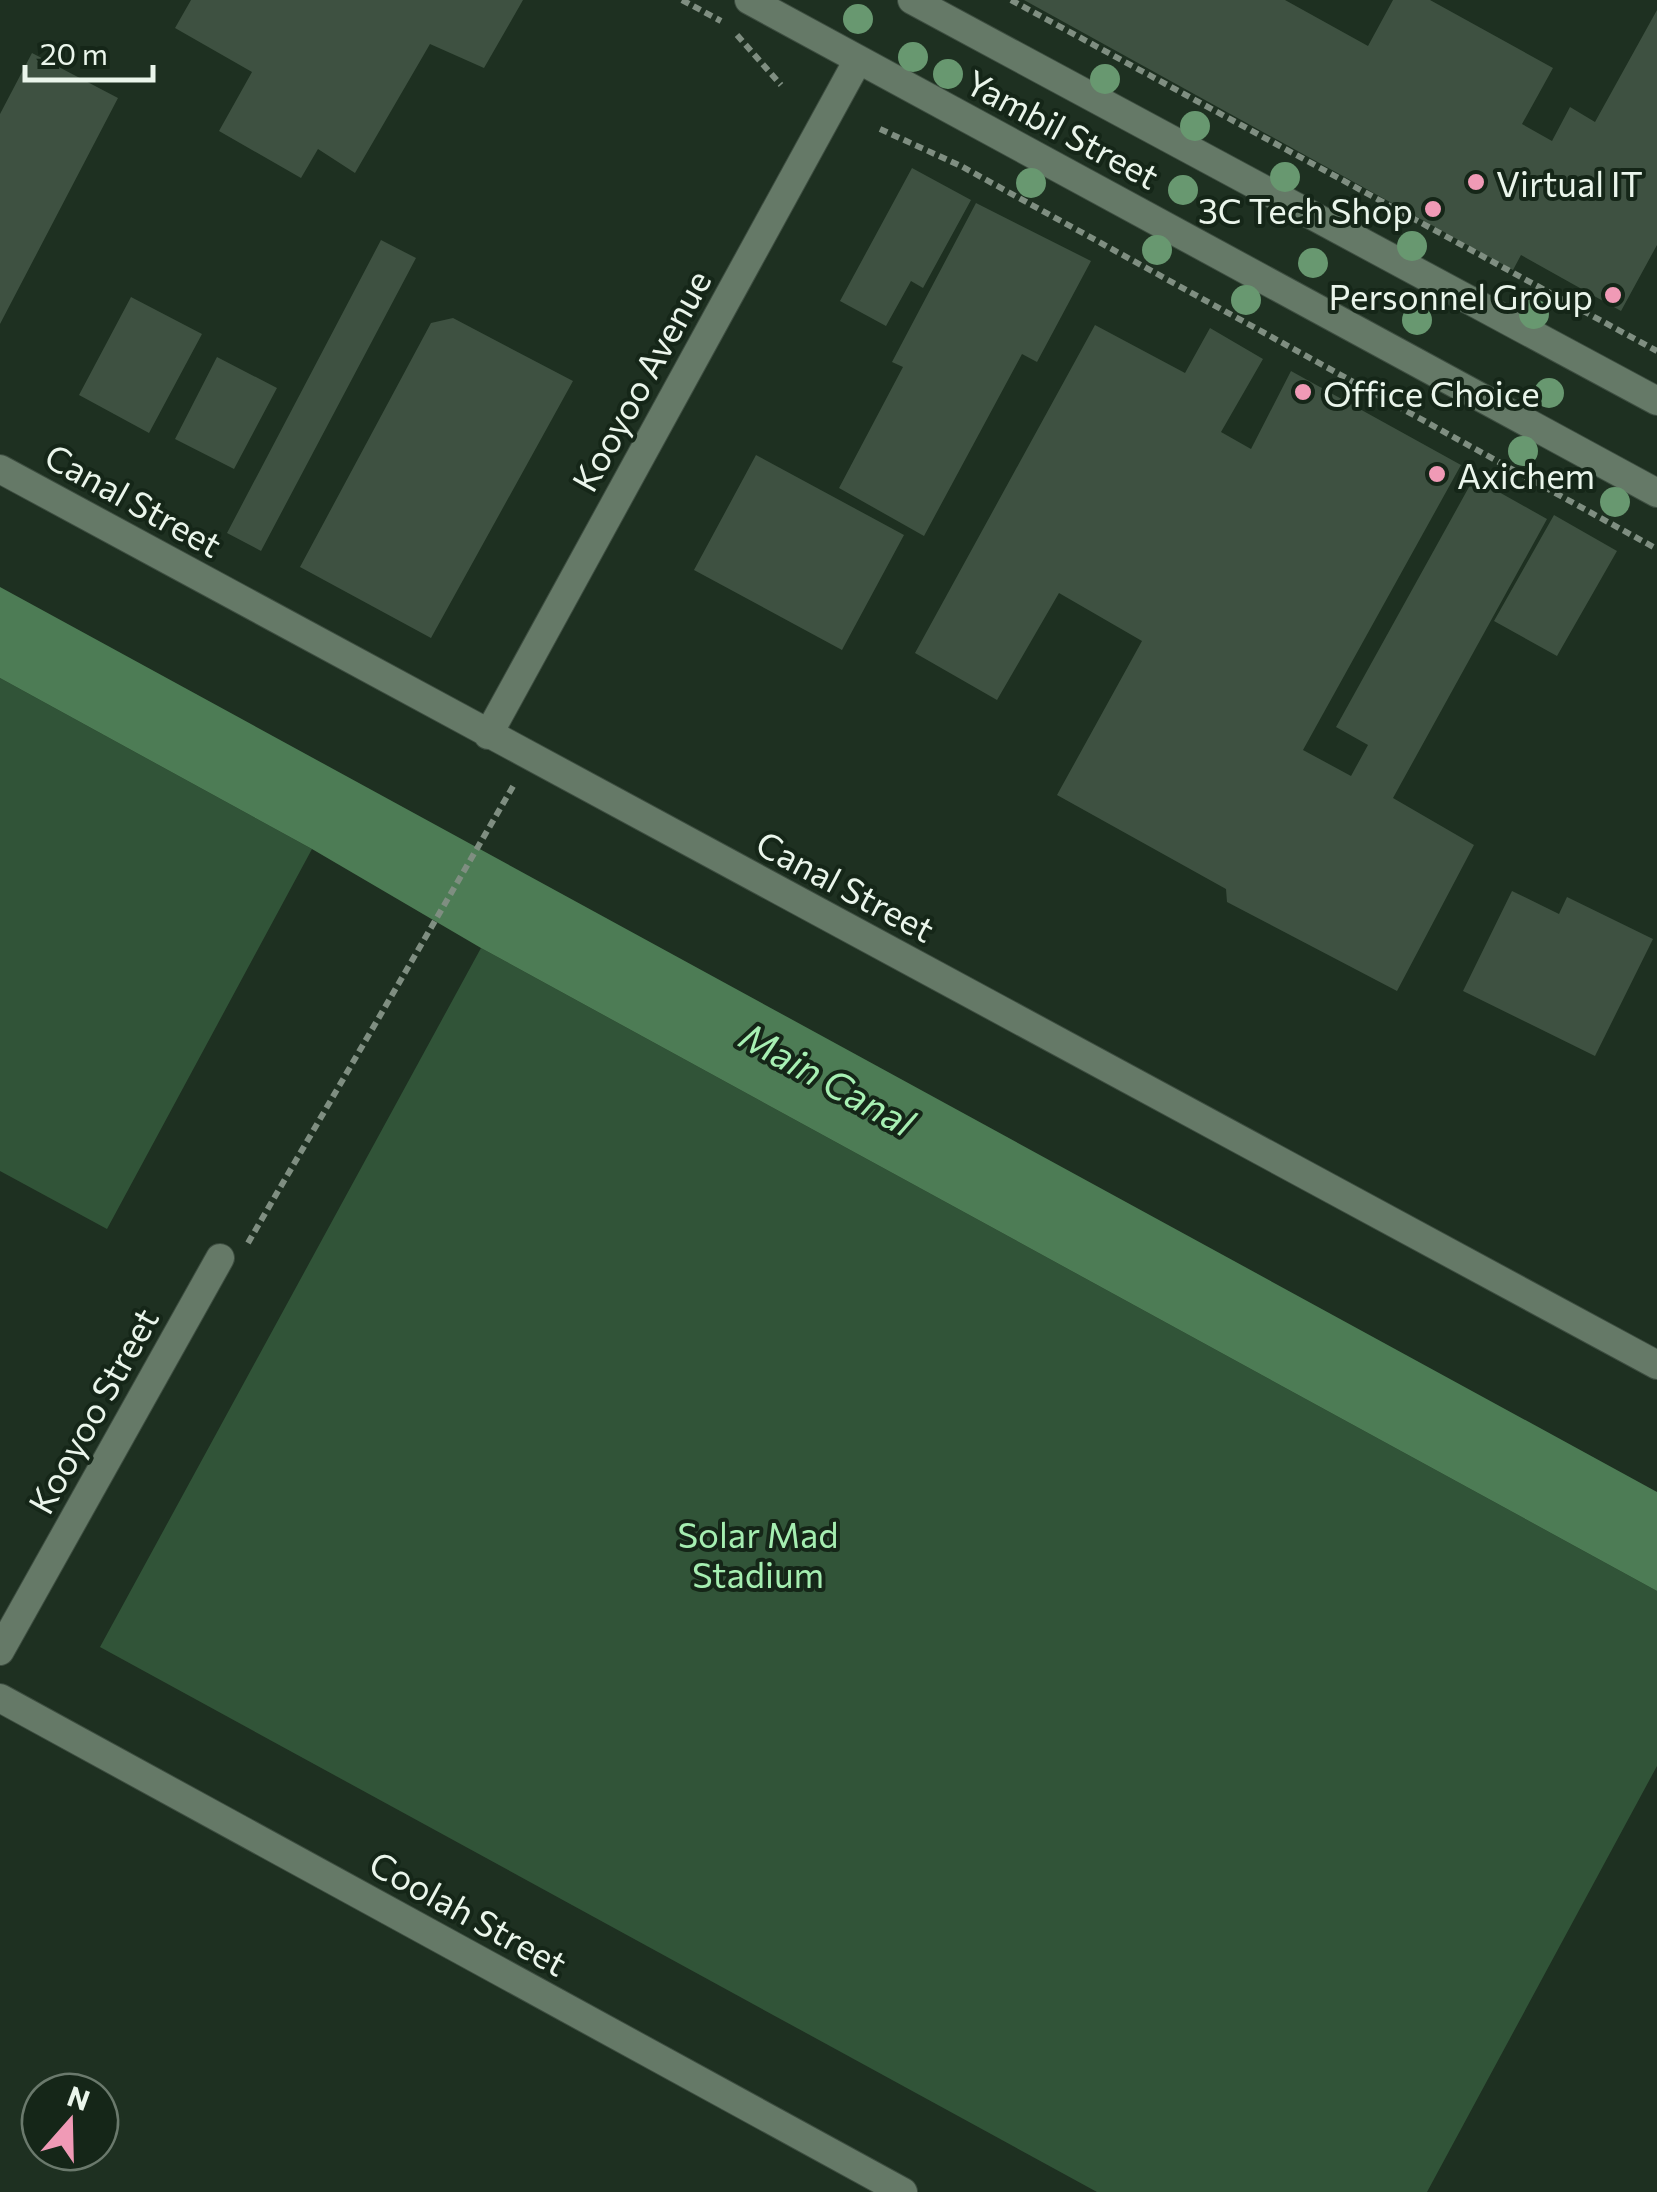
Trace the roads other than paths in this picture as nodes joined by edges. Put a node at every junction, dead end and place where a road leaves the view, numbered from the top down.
1 (749, 0) edge
2 (912, 0) edge
3 (858, 60) junction
4 (1657, 402) edge
5 (0, 469) edge
6 (1657, 493) edge
7 (488, 736) junction
8 (220, 1258) road end
9 (1657, 1365) edge
10 (0, 1651) edge
11 (0, 1698) edge
12 (903, 2192) edge

1 - 3 street, Yambil Street
2 - 4 street, Yambil Street
3 - 6 street, Yambil Street
3 - 7 street, Kooyoo Avenue
5 - 7 street, Canal Street
7 - 9 street, Canal Street
8 - 10 street, Kooyoo Street
11 - 12 street, Coolah Street

